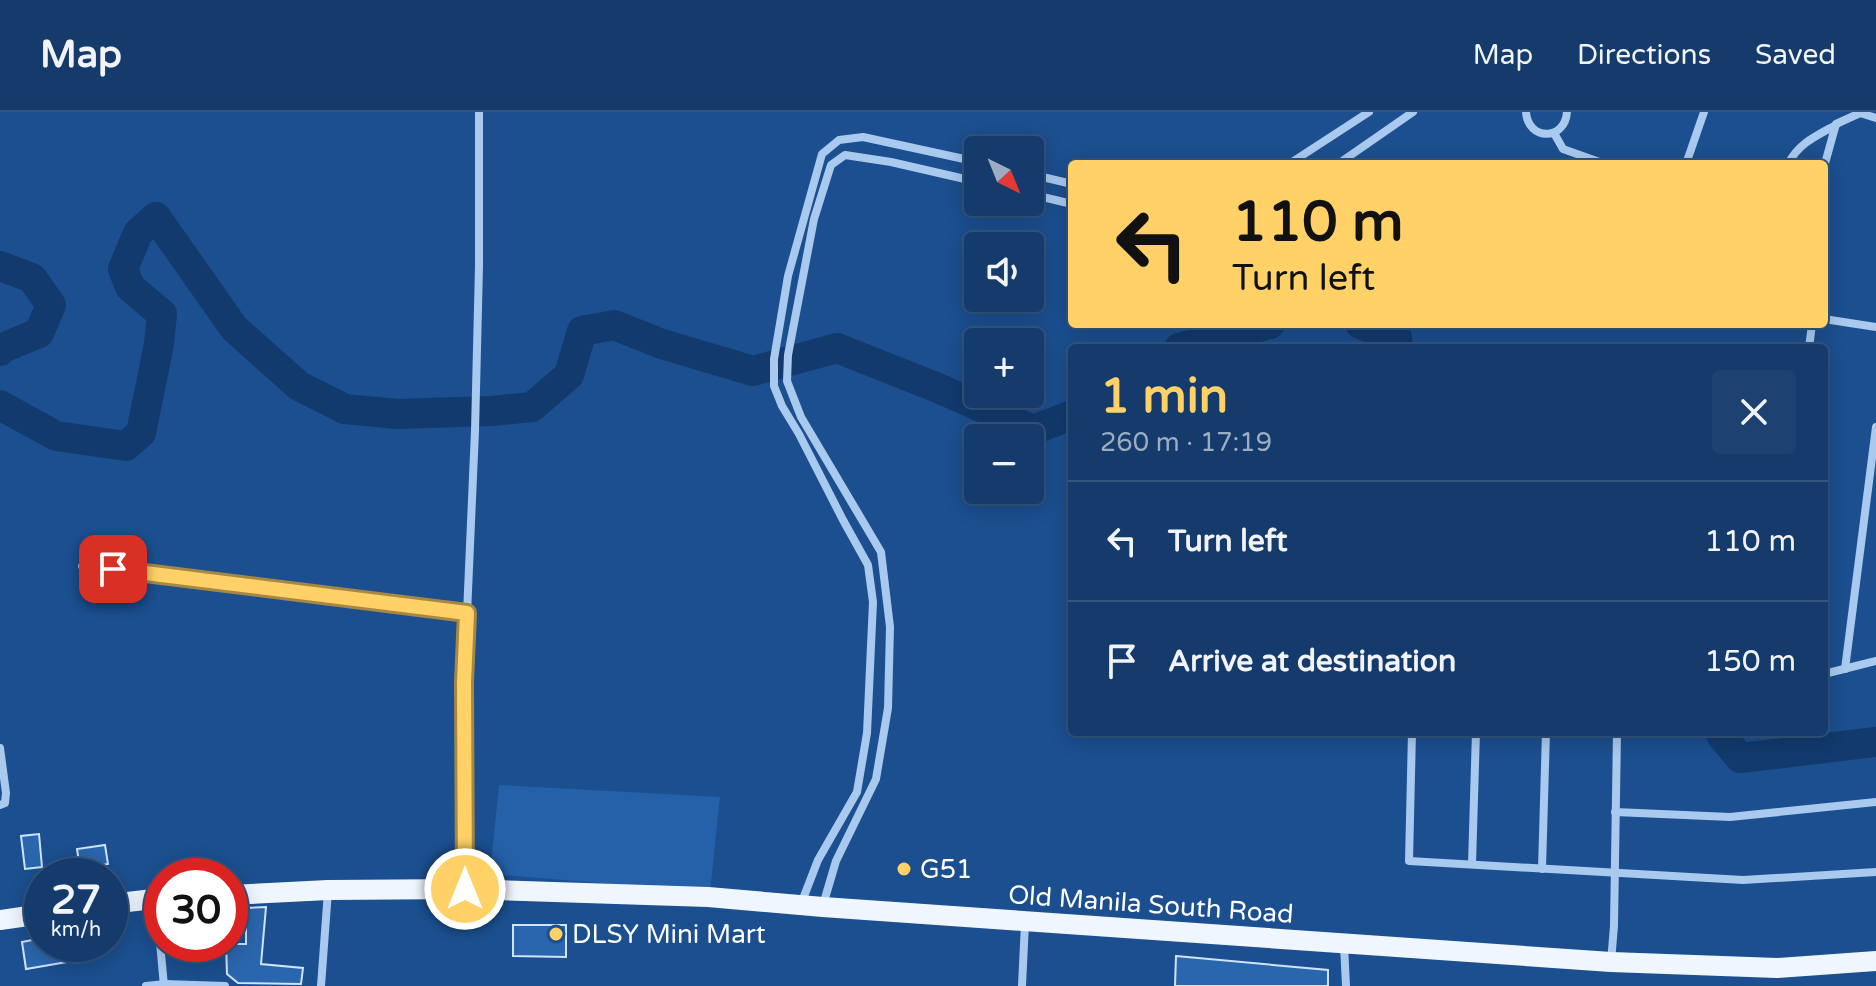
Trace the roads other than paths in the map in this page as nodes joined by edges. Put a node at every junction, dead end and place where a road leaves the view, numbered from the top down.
1 (479, 112) edge
2 (1369, 112) edge
3 (1413, 112) edge
4 (1526, 112) edge
5 (1567, 112) edge
6 (1704, 112) edge
7 (1876, 118) edge
8 (1836, 124) junction
9 (1554, 133) junction
10 (964, 159) edge
11 (1302, 160) edge
12 (1344, 160) edge
13 (1594, 160) edge
14 (1687, 160) edge
15 (1790, 160) edge
16 (1826, 160) edge
17 (1044, 177) edge
18 (964, 179) edge
19 (1068, 183) edge
20 (1044, 197) edge
21 (1068, 203) edge
22 (1828, 320) edge
23 (1876, 327) edge
24 (1876, 427) edge
25 (82, 566) dead end
26 (467, 613) junction
27 (1876, 661) edge
28 (1845, 669) junction
29 (1828, 673) edge
30 (1412, 736) edge
31 (1476, 736) edge
32 (1546, 736) edge
33 (1617, 736) edge
34 (0, 748) edge
35 (1876, 802) edge
36 (0, 805) edge
37 (1615, 812) junction
38 (1472, 864) junction
39 (1542, 869) junction
40 (1876, 872) edge
41 (1615, 874) junction
42 (465, 889) junction
43 (328, 890) junction
44 (248, 894) edge
45 (801, 904) junction
46 (823, 907) junction
47 (24, 917) edge
48 (0, 920) edge
49 (1025, 922) junction
50 (1344, 944) junction
51 (1876, 961) edge
52 (163, 962) edge
53 (1611, 962) junction
54 (164, 985) edge
55 (146, 986) edge
56 (225, 986) edge
57 (321, 986) edge
58 (1022, 986) edge
59 (1346, 986) edge

1 - 26 street
2 - 11 street
3 - 12 street
4 - 9 street
5 - 9 street
6 - 14 street
7 - 8 street
8 - 15 street
8 - 16 street
9 - 13 street
10 - 45 street
17 - 19 street
18 - 46 street
20 - 21 street
22 - 23 street
24 - 28 street
25 - 26 street
26 - 42 street
27 - 28 street
28 - 29 street
30 - 38 street
31 - 38 street
32 - 39 street
33 - 37 street
34 - 36 street
35 - 37 street
37 - 41 street
38 - 39 street
39 - 41 street
40 - 41 street
41 - 53 street
42 - 43 main road, Old Manila South Road
42 - 45 main road, Old Manila South Road
43 - 44 main road, Old Manila South Road
43 - 57 street
45 - 46 main road, Old Manila South Road
46 - 49 main road, Old Manila South Road
47 - 48 main road
49 - 50 main road, Old Manila South Road
49 - 58 street
50 - 53 main road, Old Manila South Road
50 - 59 street
51 - 53 main road, Old Manila South Road
52 - 54 street
54 - 55 street
54 - 56 street

